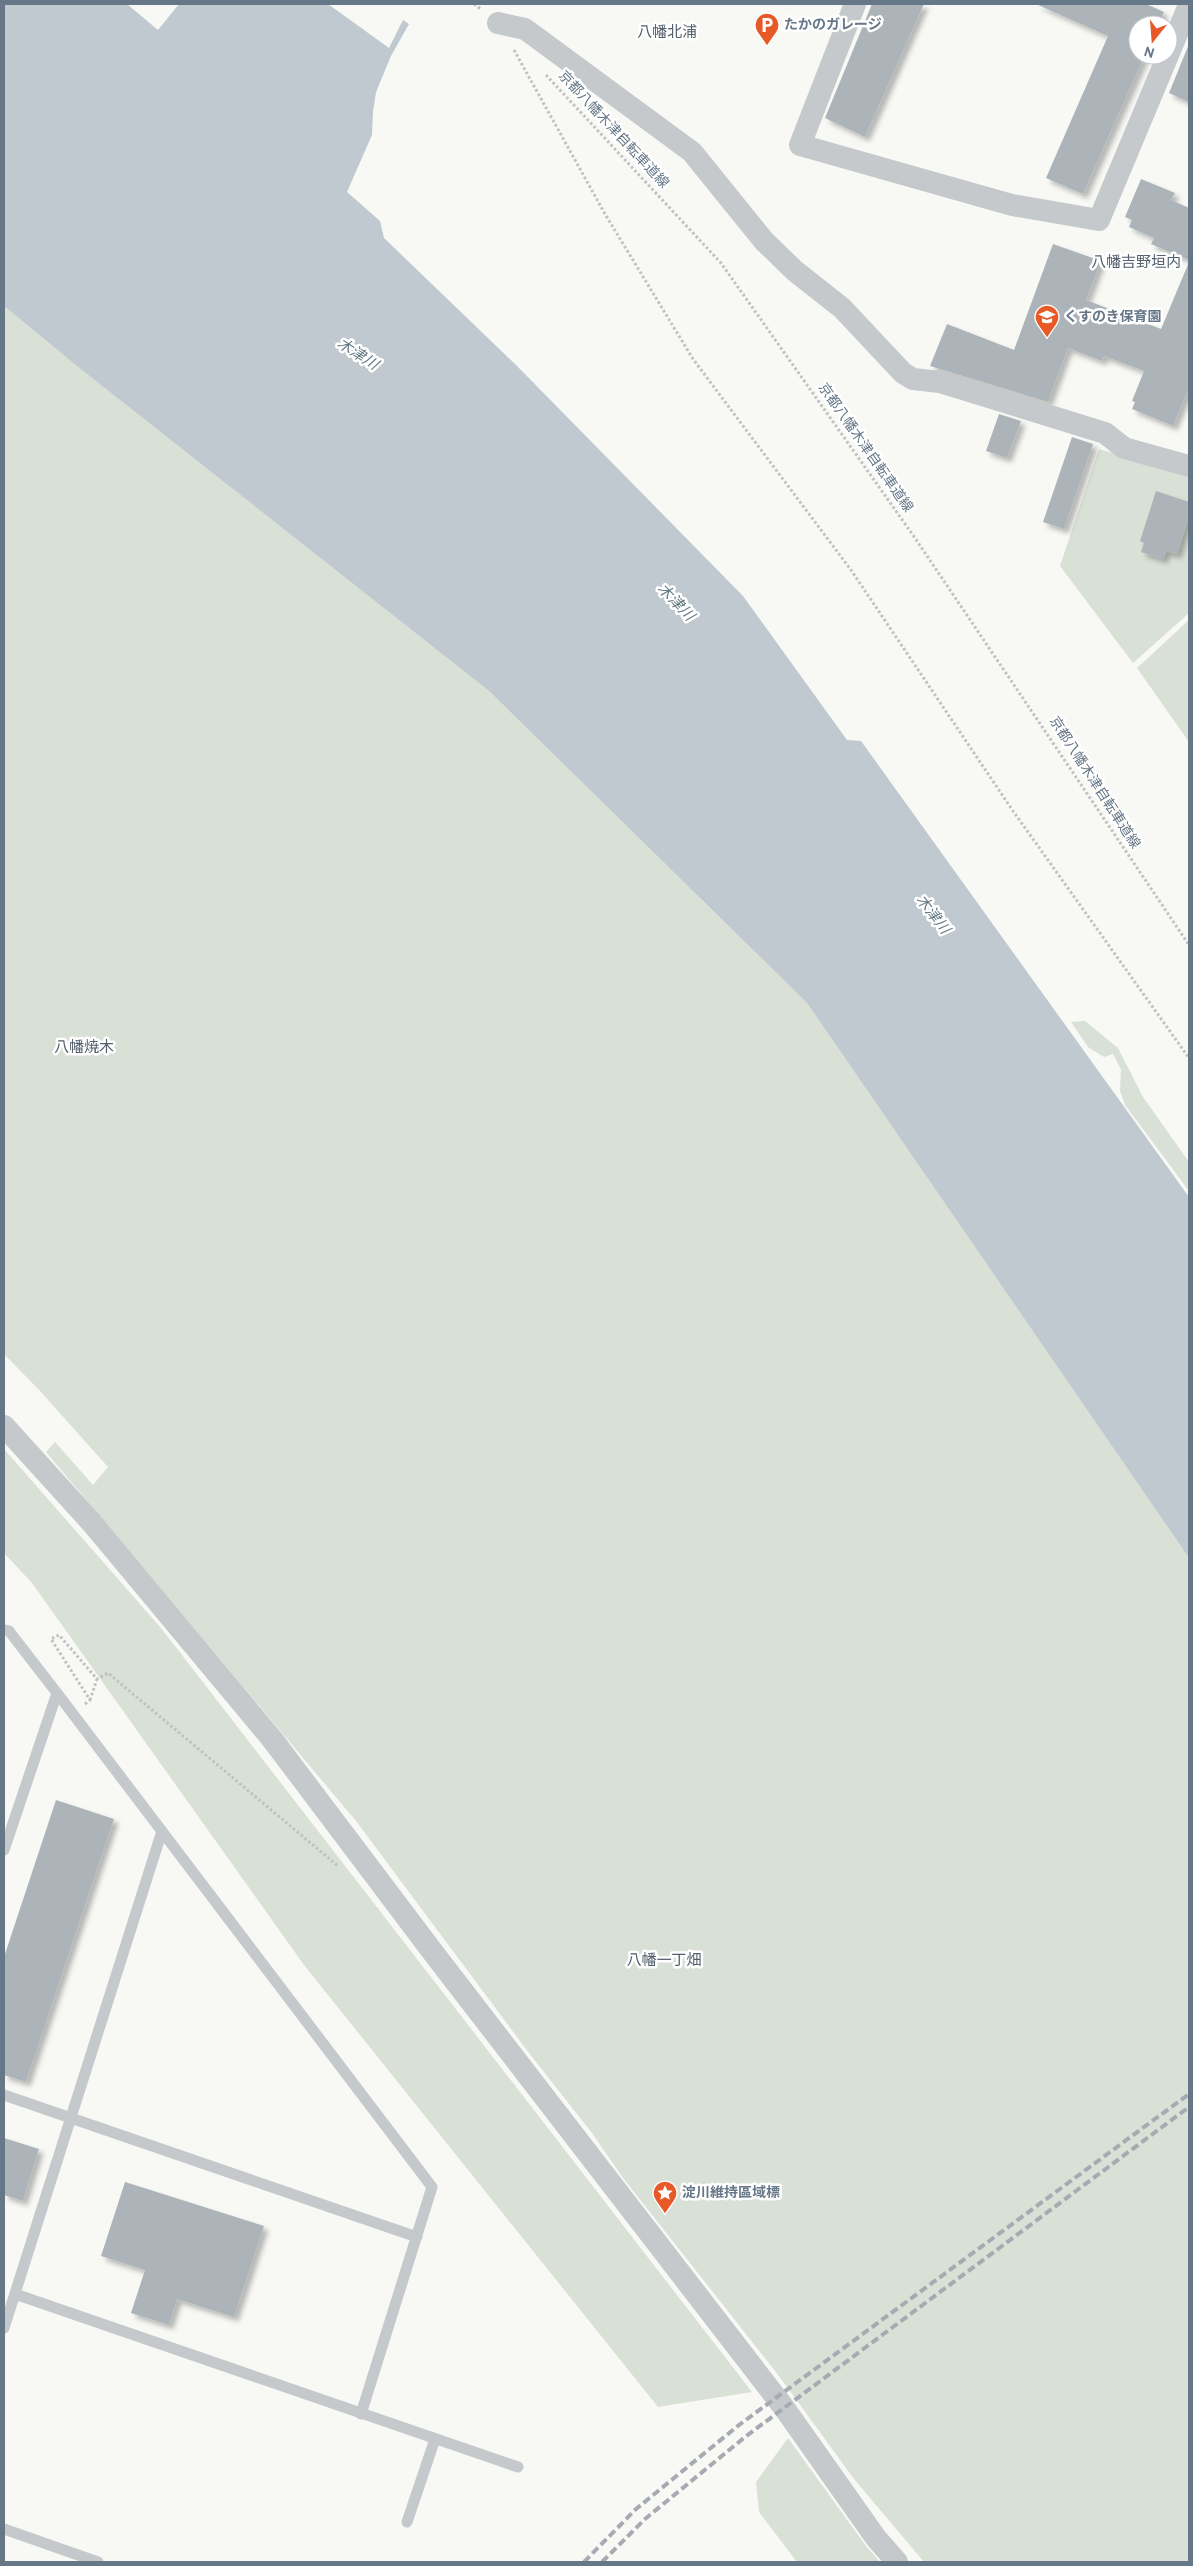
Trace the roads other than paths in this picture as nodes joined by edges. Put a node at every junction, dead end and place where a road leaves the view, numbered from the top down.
1 (855, 4) edge
2 (1189, 5) edge
3 (498, 23) road end
4 (1189, 466) edge
5 (4, 1426) edge
6 (4, 1630) edge
7 (57, 1693) junction
8 (162, 1831) junction
9 (4, 1850) edge
10 (4, 2095) edge
11 (71, 2118) junction
12 (417, 2237) junction
13 (15, 2294) junction
14 (4, 2328) edge
15 (361, 2414) junction
16 (435, 2439) junction
17 (518, 2467) dead end
18 (407, 2522) dead end
19 (4, 2530) edge
20 (98, 2562) edge
21 (897, 2562) edge

1 - 2 street
3 - 4 street
5 - 21 street
6 - 7 lane
7 - 8 lane
7 - 9 lane
8 - 11 lane
8 - 12 lane
10 - 11 lane
11 - 12 lane
11 - 13 lane
12 - 15 lane
13 - 14 lane
13 - 15 lane
15 - 16 lane
16 - 17 lane
16 - 18 lane
19 - 20 lane

